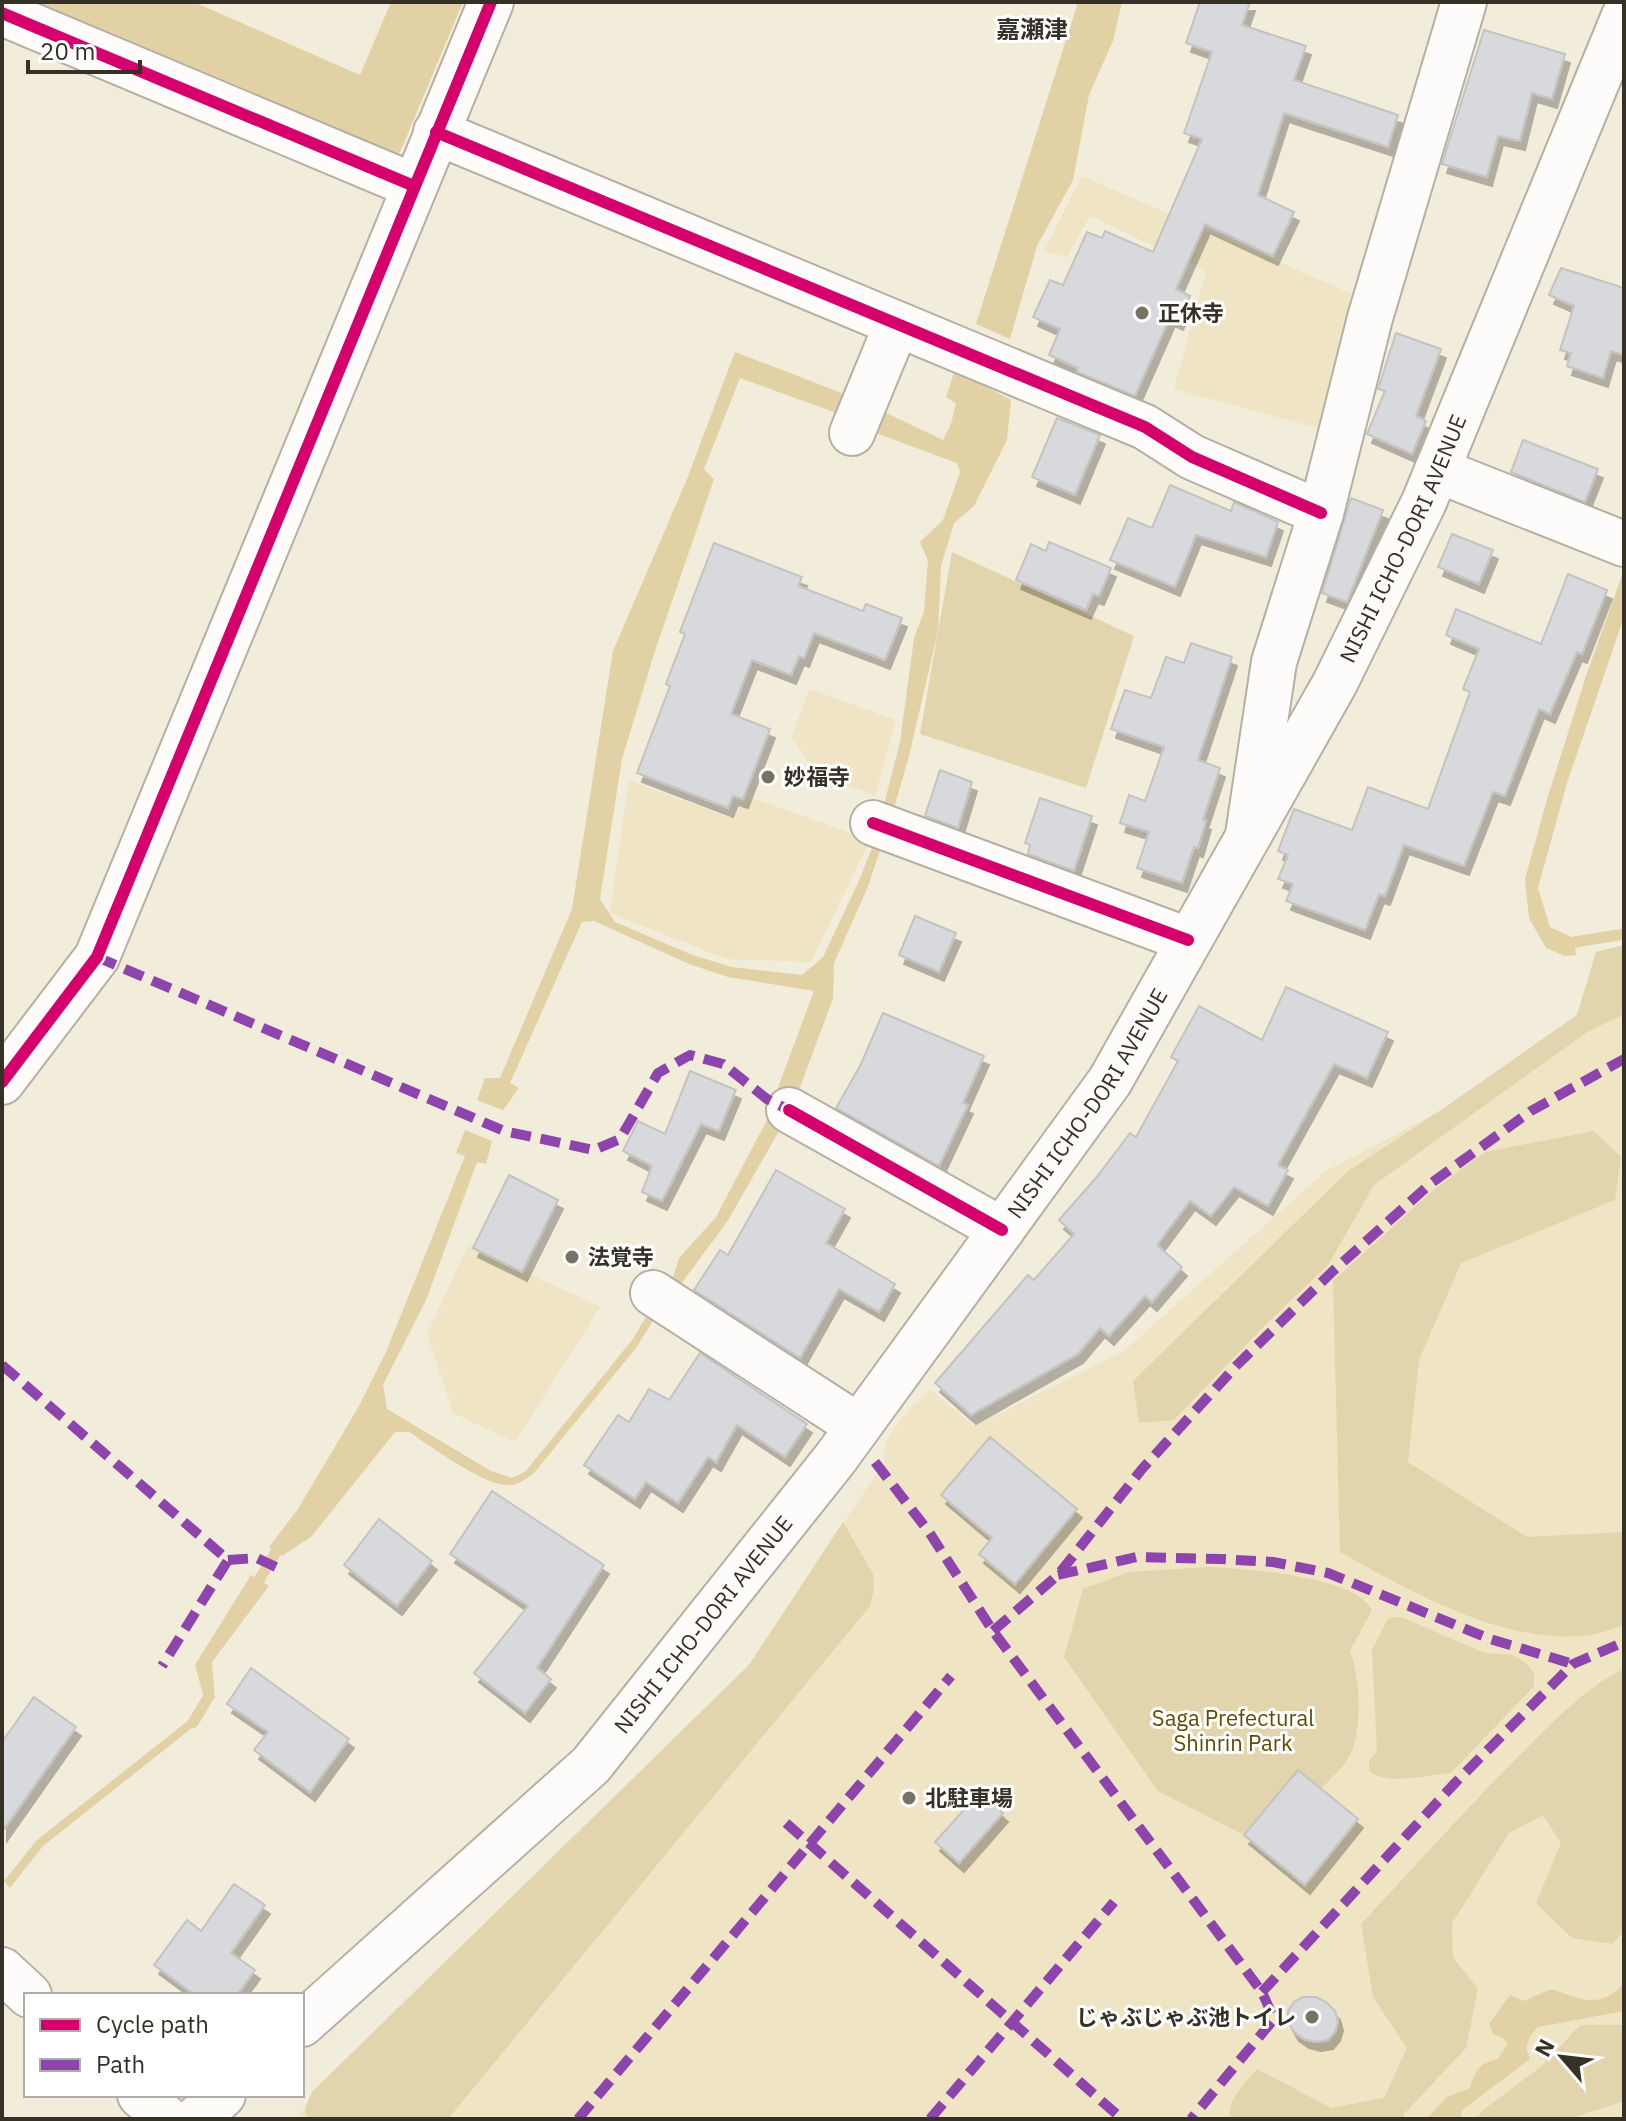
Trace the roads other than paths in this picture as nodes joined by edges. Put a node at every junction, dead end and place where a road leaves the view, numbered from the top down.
1 (491, 2) edge
2 (1464, 2) edge
3 (2, 13) edge
4 (1624, 16) edge
5 (436, 132) junction
6 (414, 186) junction
7 (897, 324) junction
8 (859, 416) dead end
9 (1437, 470) junction
10 (1321, 513) junction
11 (1624, 544) edge
12 (883, 827) dead end
13 (1247, 837) junction
14 (1188, 940) junction
15 (2, 1082) edge
16 (789, 1110) dead end
17 (1002, 1230) junction
18 (662, 1299) dead end
19 (858, 1426) junction
20 (2, 1970) edge
21 (27, 1993) edge
22 (304, 2022) edge
23 (142, 2097) edge
24 (221, 2097) edge
25 (167, 2119) edge
26 (196, 2119) edge

1 - 5 main road
2 - 10 main road
3 - 6 main road
4 - 9 main road, NISHI ICHO-DORI AVENUE
5 - 6 main road
5 - 7 main road
6 - 15 main road
7 - 8 main road
7 - 10 main road
9 - 11 main road
9 - 13 main road, NISHI ICHO-DORI AVENUE
10 - 13 main road
12 - 14 main road
13 - 14 main road, NISHI ICHO-DORI AVENUE
14 - 17 main road, NISHI ICHO-DORI AVENUE
16 - 17 main road
17 - 19 main road, NISHI ICHO-DORI AVENUE
18 - 19 main road
19 - 22 main road, NISHI ICHO-DORI AVENUE
20 - 21 main road
23 - 25 main road
24 - 26 main road

